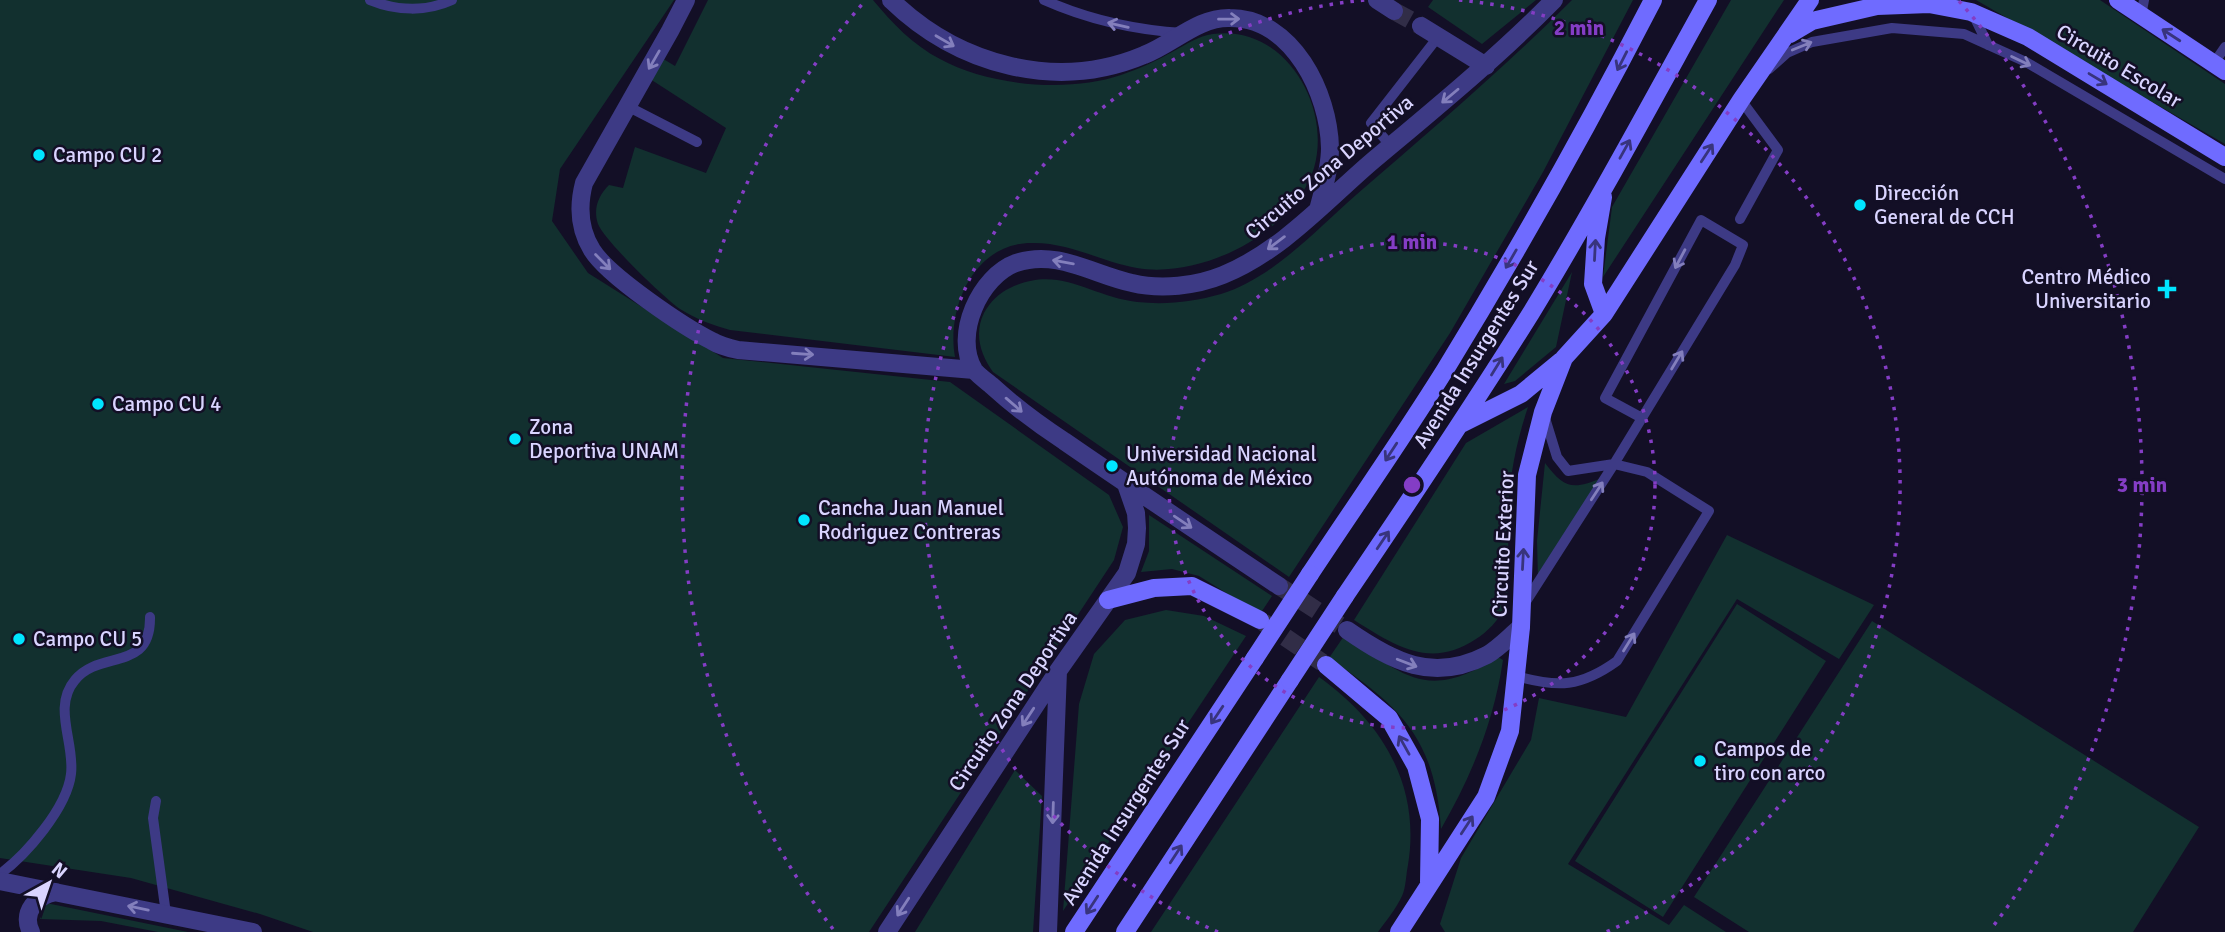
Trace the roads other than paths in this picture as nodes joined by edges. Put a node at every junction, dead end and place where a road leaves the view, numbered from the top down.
1 (370, 0) edge
2 (452, 0) edge
3 (685, 0) edge
4 (891, 0) edge
5 (1045, 0) edge
6 (1377, 0) edge
7 (1554, 0) edge
8 (1653, 0) edge
9 (1708, 0) edge
10 (1810, 0) edge
11 (2118, 0) edge
12 (1968, 6) edge
13 (2142, 8) edge
14 (1394, 11) tunnel mouth
15 (1421, 26) tunnel mouth
16 (1186, 33) junction
17 (1438, 37) junction
18 (1784, 38) junction
19 (1988, 45) junction
20 (2225, 47) edge
21 (1486, 65) junction
22 (2220, 67) edge
23 (1745, 94) junction
24 (627, 106) junction
25 (697, 142) dead end
26 (1391, 146) junction
27 (2225, 157) edge
28 (2225, 179) edge
29 (1605, 186) junction
30 (1318, 211) junction
31 (1740, 219) dead end
32 (1604, 314) junction
33 (1564, 358) junction
34 (974, 370) junction
35 (1543, 412) junction
36 (1642, 418) junction
37 (1461, 424) junction
38 (1614, 464) junction
39 (1126, 484) junction
40 (1279, 586) tunnel mouth
41 (1108, 600) junction
42 (150, 617) dead end
43 (1521, 619) junction
44 (1260, 620) tunnel mouth
45 (1347, 630) tunnel mouth
46 (1326, 665) tunnel mouth
47 (1058, 671) junction
48 (1516, 676) junction
49 (156, 801) dead end
50 (0, 874) edge
51 (0, 881) edge
52 (1429, 882) junction
53 (56, 892) junction
54 (166, 914) junction
55 (1412, 924) edge
56 (31, 932) edge
57 (253, 932) edge
58 (887, 932) edge
59 (1048, 932) edge
60 (1074, 932) edge
61 (1125, 932) edge
62 (1399, 932) edge

1 - 2 lane
3 -> 24 street
4 -> 16 street
16 -> 5 lane
6 - 14 street
7 - 21 street, Circuito Zona Deportiva
8 -> 60 main road, Avenida Insurgentes Sur, bridge
29 -> 9 main road, Avenida Insurgentes Sur
10 - 18 main road, Circuito Exterior
11 - 13 main road
12 - 18 main road, Circuito Escolar
12 - 19 lane
12 -> 27 main road, Circuito Escolar
22 -> 13 main road
15 - 17 street
16 -> 30 street
17 - 21 street
17 - 26 lane
18 - 23 main road, Circuito Exterior
23 -> 19 lane
19 -> 28 lane
20 - 22 lane
21 -> 26 street, Circuito Zona Deportiva
23 - 31 lane
32 -> 23 main road, Circuito Exterior
24 - 25 lane
24 -> 34 street
26 - 30 street, Circuito Zona Deportiva
32 -> 29 main road
37 -> 29 main road, Avenida Insurgentes Sur
30 -> 34 street, Circuito Zona Deportiva
32 - 33 main road, Circuito Exterior
33 - 35 main road, Circuito Exterior
33 - 37 main road
34 -> 39 street
35 - 38 lane
43 -> 35 main road, Circuito Exterior
36 -> 36 lane
36 - 38 lane
61 -> 37 main road, Avenida Insurgentes Sur, bridge
43 -> 38 lane
48 -> 38 lane
39 -> 40 street
39 - 41 street, Circuito Zona Deportiva
41 - 44 main road
41 - 47 street, Circuito Zona Deportiva
42 - 50 lane
45 -> 43 street
43 - 48 main road, Circuito Exterior
52 -> 46 main road
47 -> 58 street, Circuito Zona Deportiva
47 -> 59 street
52 -> 48 main road, Circuito Exterior
49 - 54 lane
51 - 53 street
52 - 55 main road, Circuito Exterior
54 -> 53 street
53 - 56 street
54 - 57 street
55 - 62 main road, Circuito Exterior

